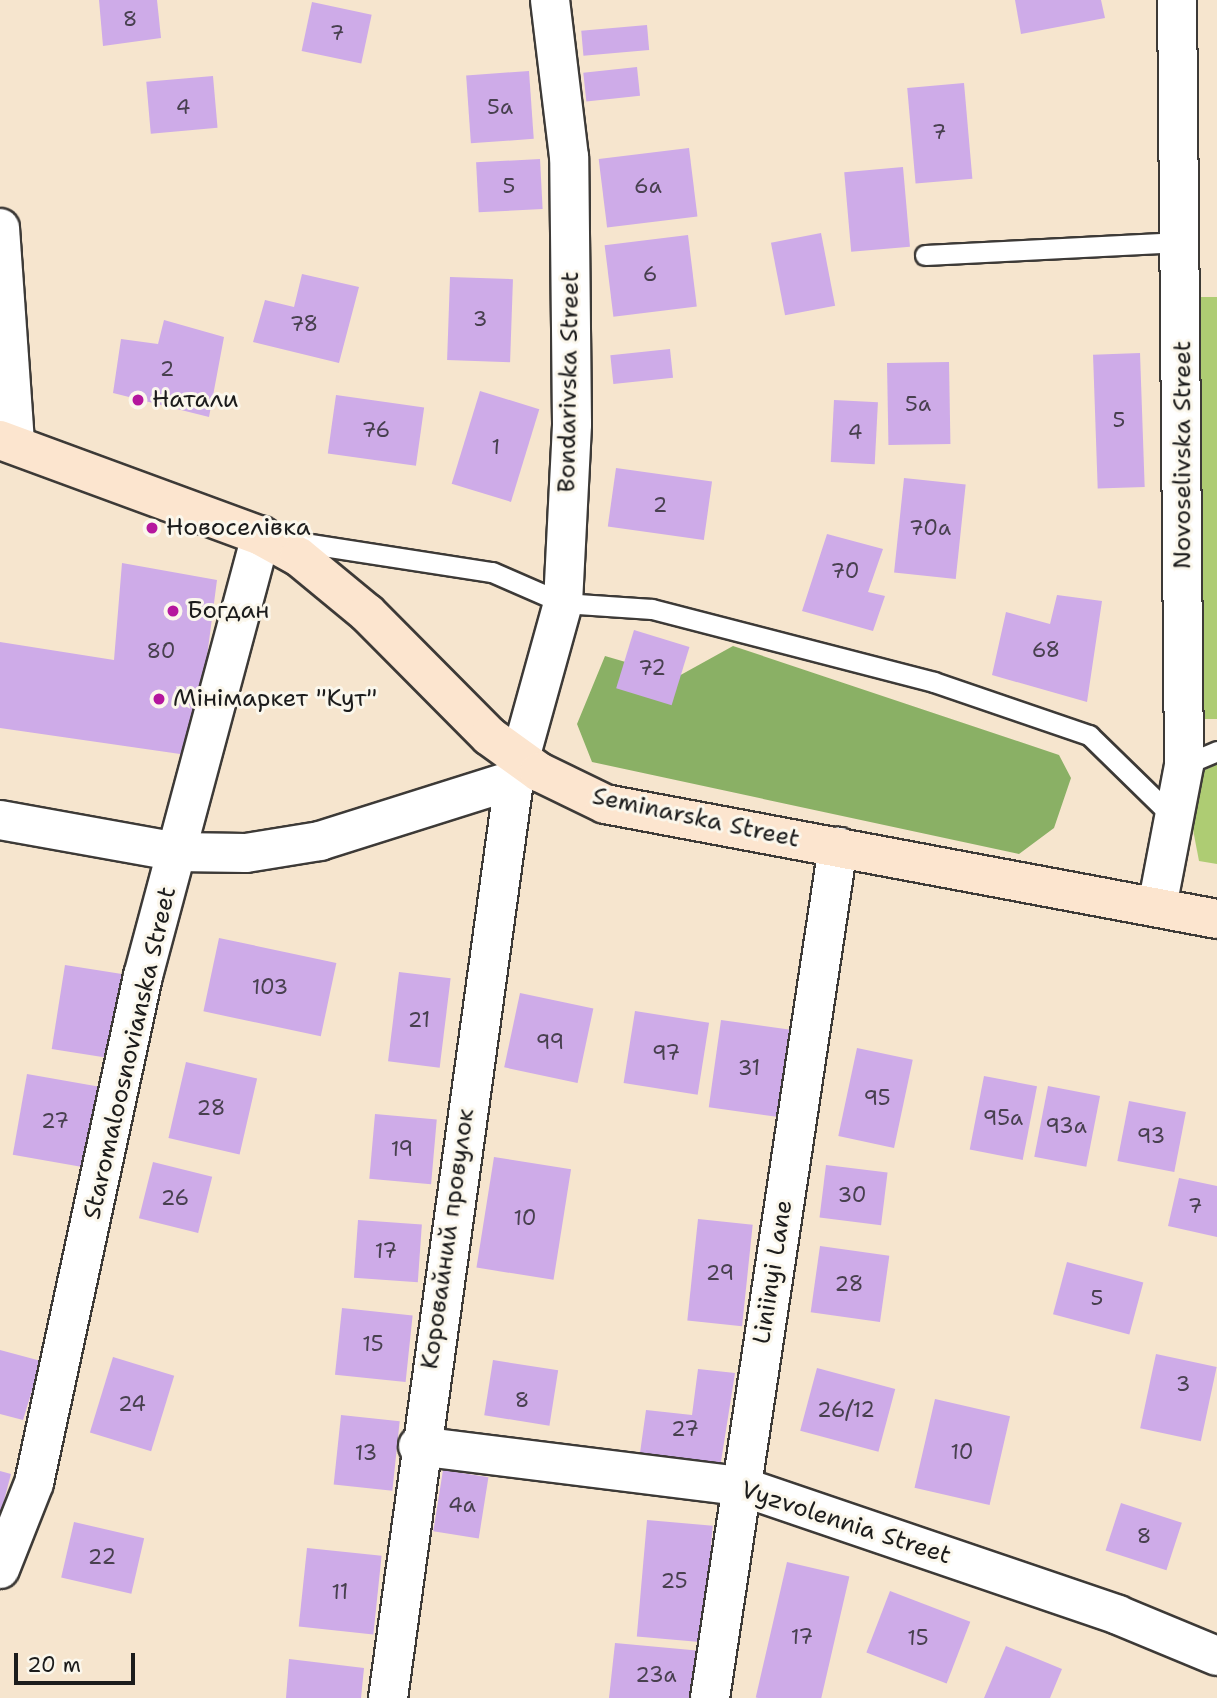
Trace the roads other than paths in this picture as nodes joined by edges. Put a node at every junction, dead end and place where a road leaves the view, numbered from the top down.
1 (550, 0) edge
2 (1177, 0) edge
3 (0, 228) edge
4 (1181, 242) junction
5 (925, 256) dead end
6 (8, 442) edge
7 (261, 536) junction
8 (563, 603) junction
9 (1200, 758) edge
10 (516, 769) junction
11 (1174, 818) junction
12 (0, 820) edge
13 (838, 847) junction
14 (177, 852) junction
15 (1157, 907) junction
16 (1217, 919) edge
17 (418, 1446) junction
18 (740, 1486) junction
19 (0, 1569) edge
20 (1216, 1649) edge
21 (388, 1698) edge
22 (710, 1698) edge

1 - 8 street, Bondarivska Street
2 - 4 street, Novoselivska Street
3 - 6 street
4 - 5 lane
4 - 9 street, Novoselivska Street
6 - 7 street, Seminarska Street
7 - 8 lane
7 - 10 street, Seminarska Street
7 - 14 street, Staromaloosnovianska Street
8 - 10 street, Bondarivska Street
8 - 11 lane
9 - 11 street, Novoselivska Street
10 - 13 street, Seminarska Street
10 - 14 street
10 - 17 street, Коровайний провулок
11 - 15 street, Novoselivska Street
12 - 14 street
13 - 15 street, Seminarska Street
13 - 18 street, Liniinyi Lane
14 - 19 street, Staromaloosnovianska Street
15 - 16 street, Seminarska Street
17 - 18 street, Vyzvolennia Street
17 - 21 street, Коровайний провулок
18 - 20 street, Vyzvolennia Street
18 - 22 street, Liniinyi Lane

